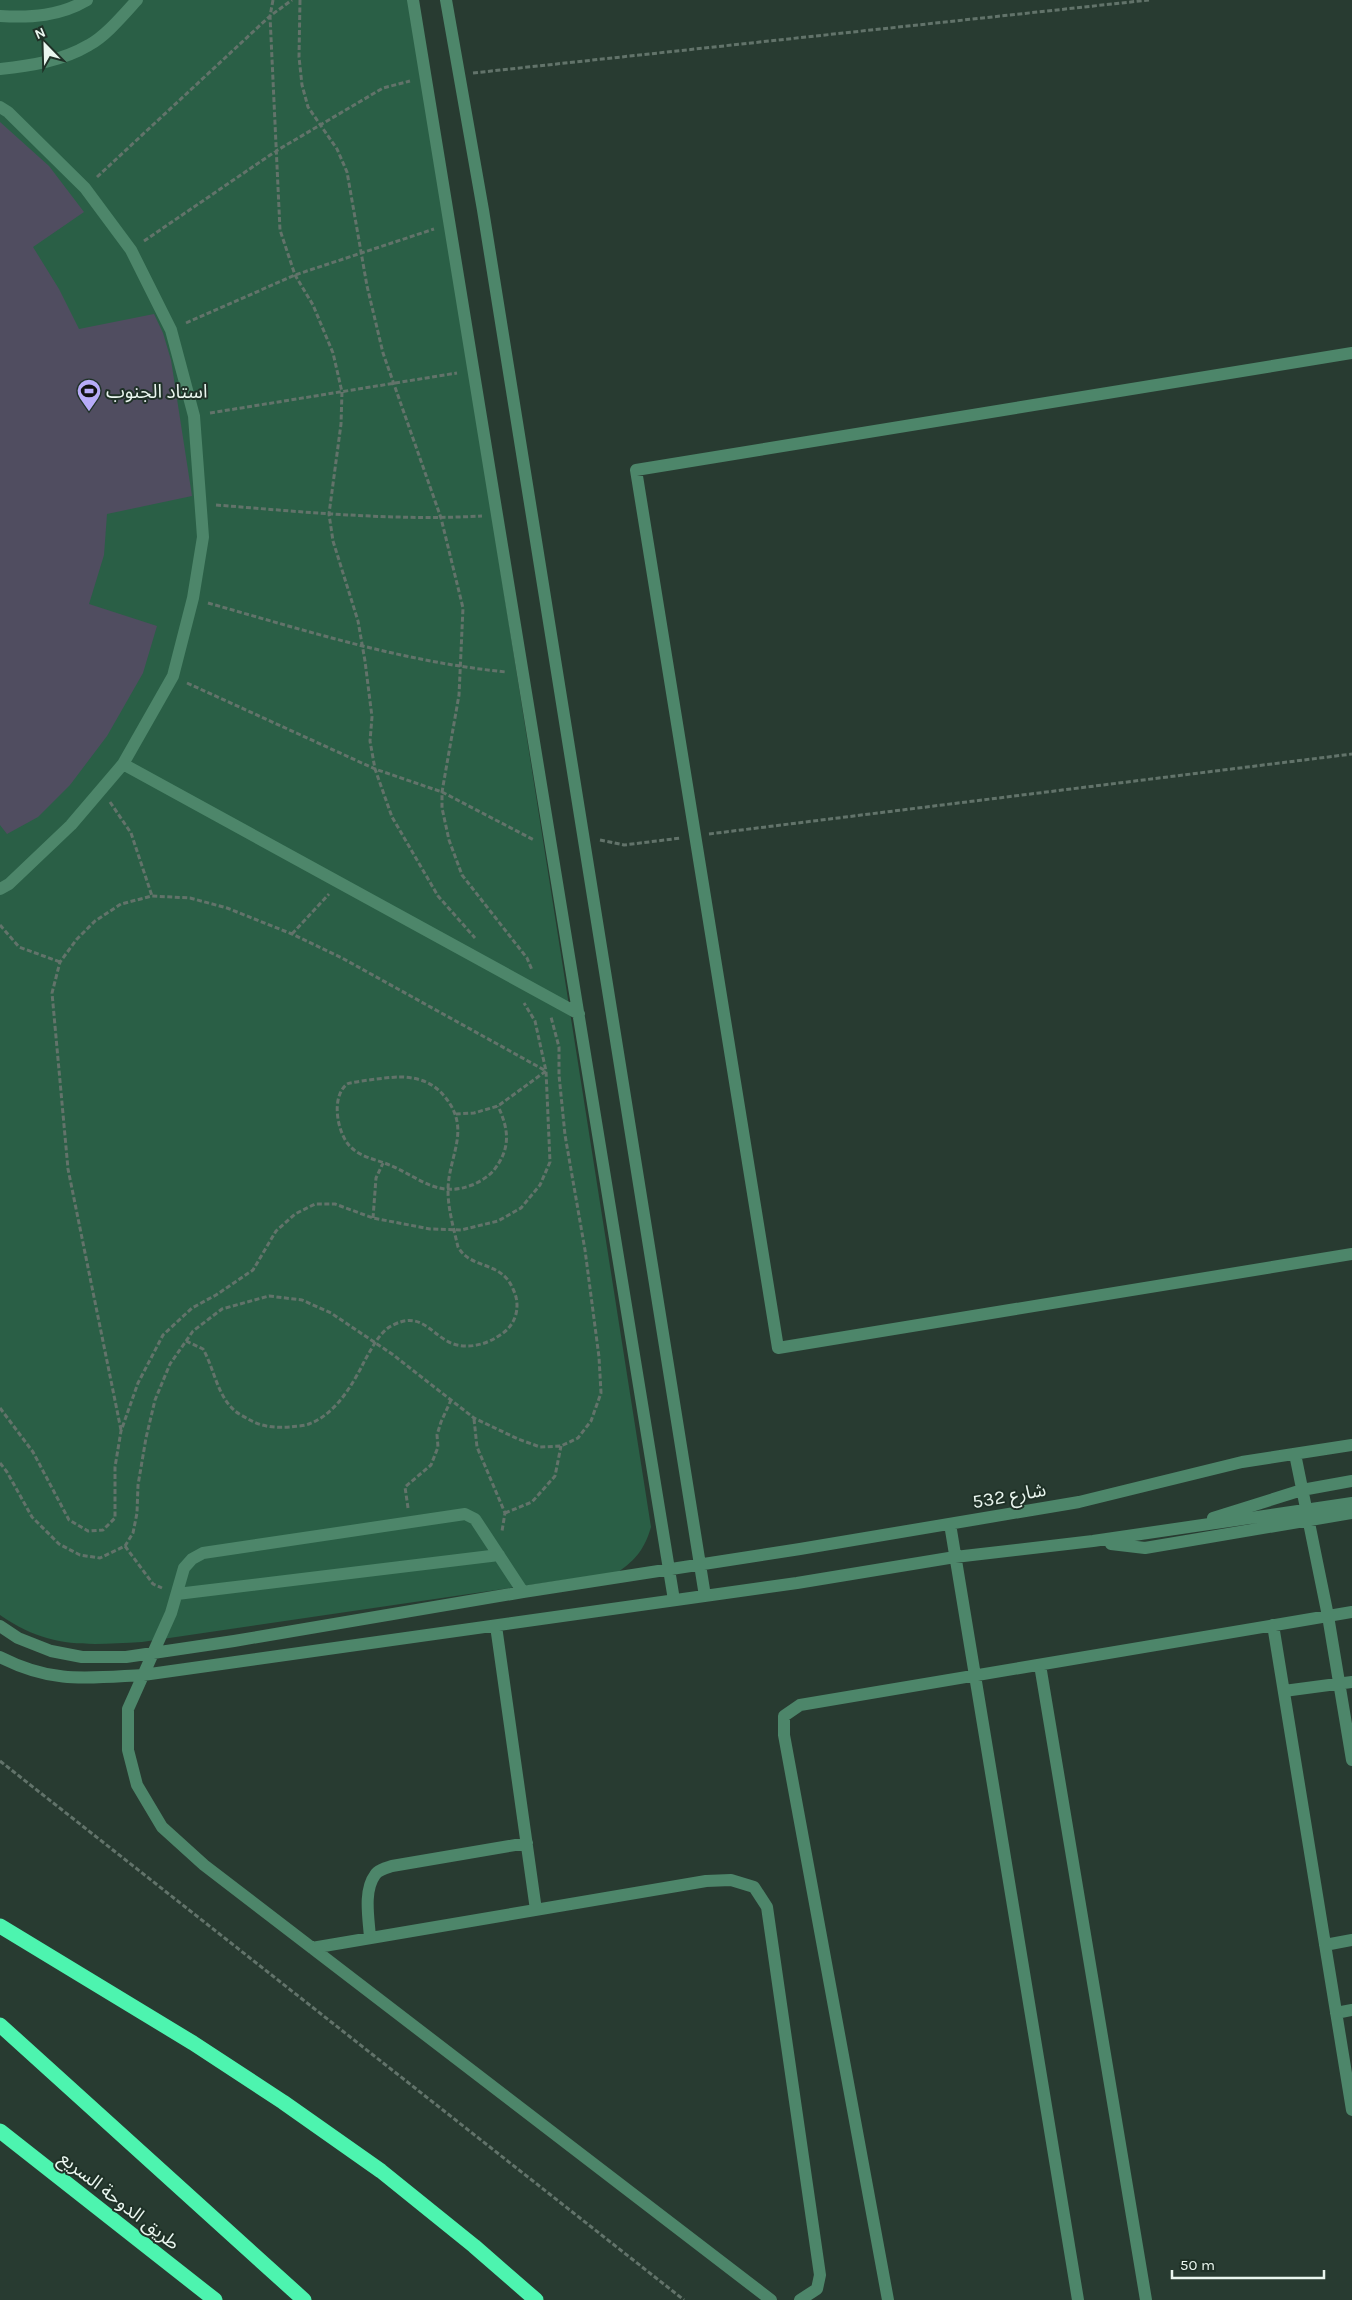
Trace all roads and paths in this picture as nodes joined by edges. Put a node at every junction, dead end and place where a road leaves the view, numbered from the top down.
1 (87, 0) edge
2 (137, 0) edge
3 (273, 0) edge
4 (292, 0) edge
5 (300, 0) edge
6 (413, 0) edge
7 (446, 0) edge
8 (1149, 0) edge
9 (0, 16) edge
10 (270, 16) junction
11 (0, 69) edge
12 (458, 74) junction
13 (426, 77) junction
14 (0, 107) edge
15 (321, 123) junction
16 (276, 151) junction
17 (85, 188) junction
18 (450, 224) junction
19 (131, 250) junction
20 (360, 252) junction
21 (295, 275) junction
22 (171, 330) junction
23 (1352, 353) edge
24 (474, 370) junction
25 (394, 383) junction
26 (342, 392) junction
27 (194, 416) junction
28 (201, 504) junction
29 (329, 514) junction
30 (498, 516) junction
31 (441, 518) junction
32 (194, 598) junction
33 (362, 647) junction
34 (461, 667) junction
35 (524, 674) junction
36 (173, 676) junction
37 (1352, 754) edge
38 (123, 764) junction
39 (375, 769) junction
40 (102, 789) junction
41 (442, 792) junction
42 (695, 836) junction
43 (583, 837) junction
44 (551, 840) junction
45 (339, 882) junction
46 (0, 889) edge
47 (152, 896) junction
48 (0, 926) edge
49 (292, 934) junction
50 (476, 938) dead end
51 (60, 962) junction
52 (506, 974) junction
53 (545, 996) junction
54 (579, 1014) junction
55 (546, 1071) junction
56 (498, 1106) junction
57 (456, 1114) junction
58 (383, 1163) junction
59 (448, 1191) junction
60 (373, 1218) junction
61 (454, 1230) junction
62 (1352, 1254) edge
63 (186, 1341) junction
64 (374, 1342) junction
65 (451, 1400) junction
66 (0, 1408) edge
67 (474, 1418) junction
68 (121, 1430) junction
69 (1352, 1445) edge
70 (561, 1446) junction
71 (1295, 1454) junction
72 (0, 1463) edge
73 (1352, 1481) edge
74 (1302, 1490) junction
75 (1352, 1503) edge
76 (505, 1513) junction
77 (1352, 1513) edge
78 (1308, 1515) junction
79 (409, 1520) junction
80 (950, 1524) junction
81 (1175, 1530) junction
82 (1093, 1541) junction
83 (125, 1546) junction
84 (499, 1555) junction
85 (955, 1558) junction
86 (698, 1565) junction
87 (670, 1569) junction
88 (523, 1592) junction
89 (177, 1594) junction
90 (705, 1596) junction
91 (674, 1600) junction
92 (1352, 1612) edge
93 (1328, 1616) junction
94 (0, 1626) edge
95 (496, 1626) junction
96 (1273, 1626) junction
97 (154, 1652) junction
98 (0, 1657) edge
99 (1040, 1665) junction
100 (143, 1675) junction
101 (975, 1676) junction
102 (1346, 1683) edge
103 (1284, 1691) junction
104 (1352, 1760) edge
105 (0, 1761) edge
106 (527, 1843) junction
107 (536, 1910) junction
108 (0, 1926) edge
109 (370, 1938) junction
110 (1352, 1940) edge
111 (1325, 1945) junction
112 (312, 1948) junction
113 (1352, 2010) edge
114 (1336, 2012) junction
115 (0, 2026) edge
116 (1352, 2110) edge
117 (0, 2131) edge
118 (215, 2300) edge
119 (304, 2300) edge
120 (536, 2300) edge
121 (684, 2300) edge
122 (771, 2300) edge
123 (800, 2300) edge
124 (888, 2300) edge
125 (1078, 2300) edge
126 (1146, 2300) edge

1 - 9 street
2 - 11 street
3 - 10 path
4 - 10 path
5 - 15 path
6 - 13 street
7 - 12 street
8 - 12 path
10 - 16 path
10 - 17 path
12 - 43 street
13 - 15 path
13 - 18 street
14 - 17 street
15 - 16 path
15 - 20 path
16 - 19 path
16 - 21 path
17 - 19 street
18 - 20 path
18 - 24 street
19 - 22 street
20 - 21 path
20 - 25 path
21 - 22 path
21 - 26 path
22 - 27 street
23 - 42 street
24 - 25 path
24 - 30 street
25 - 26 path
25 - 31 path
26 - 27 path
26 - 29 path
27 - 28 street
28 - 29 path
28 - 32 street
29 - 31 path
29 - 33 path
30 - 31 path
30 - 35 street
31 - 34 path
32 - 33 path
32 - 36 street
33 - 34 path
33 - 39 path
34 - 35 path
34 - 41 path
35 - 44 street
36 - 38 street
36 - 39 path
37 - 42 path
38 - 40 street
38 - 45 street
39 - 41 path
39 - 50 path
40 - 46 street
40 - 47 path
41 - 44 path
41 - 53 path
42 - 43 path
42 - 62 street
43 - 86 street
44 - 54 street
45 - 49 path
45 - 52 street
47 - 49 path
47 - 51 path
48 - 51 path
49 - 55 path
51 - 68 path
52 - 53 street
52 - 55 path
53 - 54 street
53 - 70 path
54 - 87 street
55 - 56 path
55 - 61 path
56 - 57 path
56 - 59 path
57 - 58 path
57 - 59 path
58 - 59 path
58 - 60 path
59 - 61 path
60 - 61 path
60 - 68 path
61 - 64 path
63 - 64 path
63 - 64 path
63 - 83 path
64 - 65 path
65 - 67 path
65 - 79 path
66 - 68 path
67 - 70 path
67 - 76 path
69 - 71 street, شارع 532
70 - 76 path
71 - 74 street
71 - 80 street, شارع 532
72 - 83 path
73 - 74 street
74 - 78 street
74 - 81 street
75 - 78 street
76 - 84 path
77 - 78 street
78 - 81 street
78 - 82 street
78 - 93 street
79 - 84 street
79 - 89 street
80 - 85 street
80 - 86 street, شارع 532
81 - 82 street
82 - 85 street
83 - 89 path
84 - 88 street
84 - 89 street
85 - 90 street
85 - 101 street
86 - 87 street, شارع 532
86 - 90 street
87 - 88 street, شارع 532
87 - 91 street
88 - 97 street, شارع 532
89 - 97 street
90 - 91 street
91 - 95 street
92 - 93 street
93 - 96 street
93 - 102 street
94 - 97 street, شارع 532
95 - 100 street
95 - 106 street
96 - 99 street
96 - 103 street
97 - 100 street
98 - 100 street
99 - 101 street
99 - 126 street
100 - 112 street
101 - 124 street
101 - 125 street
102 - 103 street
102 - 104 street
103 - 111 street
105 - 121 path
106 - 107 street
106 - 109 street
107 - 109 street
107 - 123 street
108 - 120 highway
109 - 112 street
110 - 111 street
111 - 114 street
112 - 122 street
113 - 114 street
114 - 116 street
115 - 119 highway
117 - 118 highway, طريق الدوحة السريع

